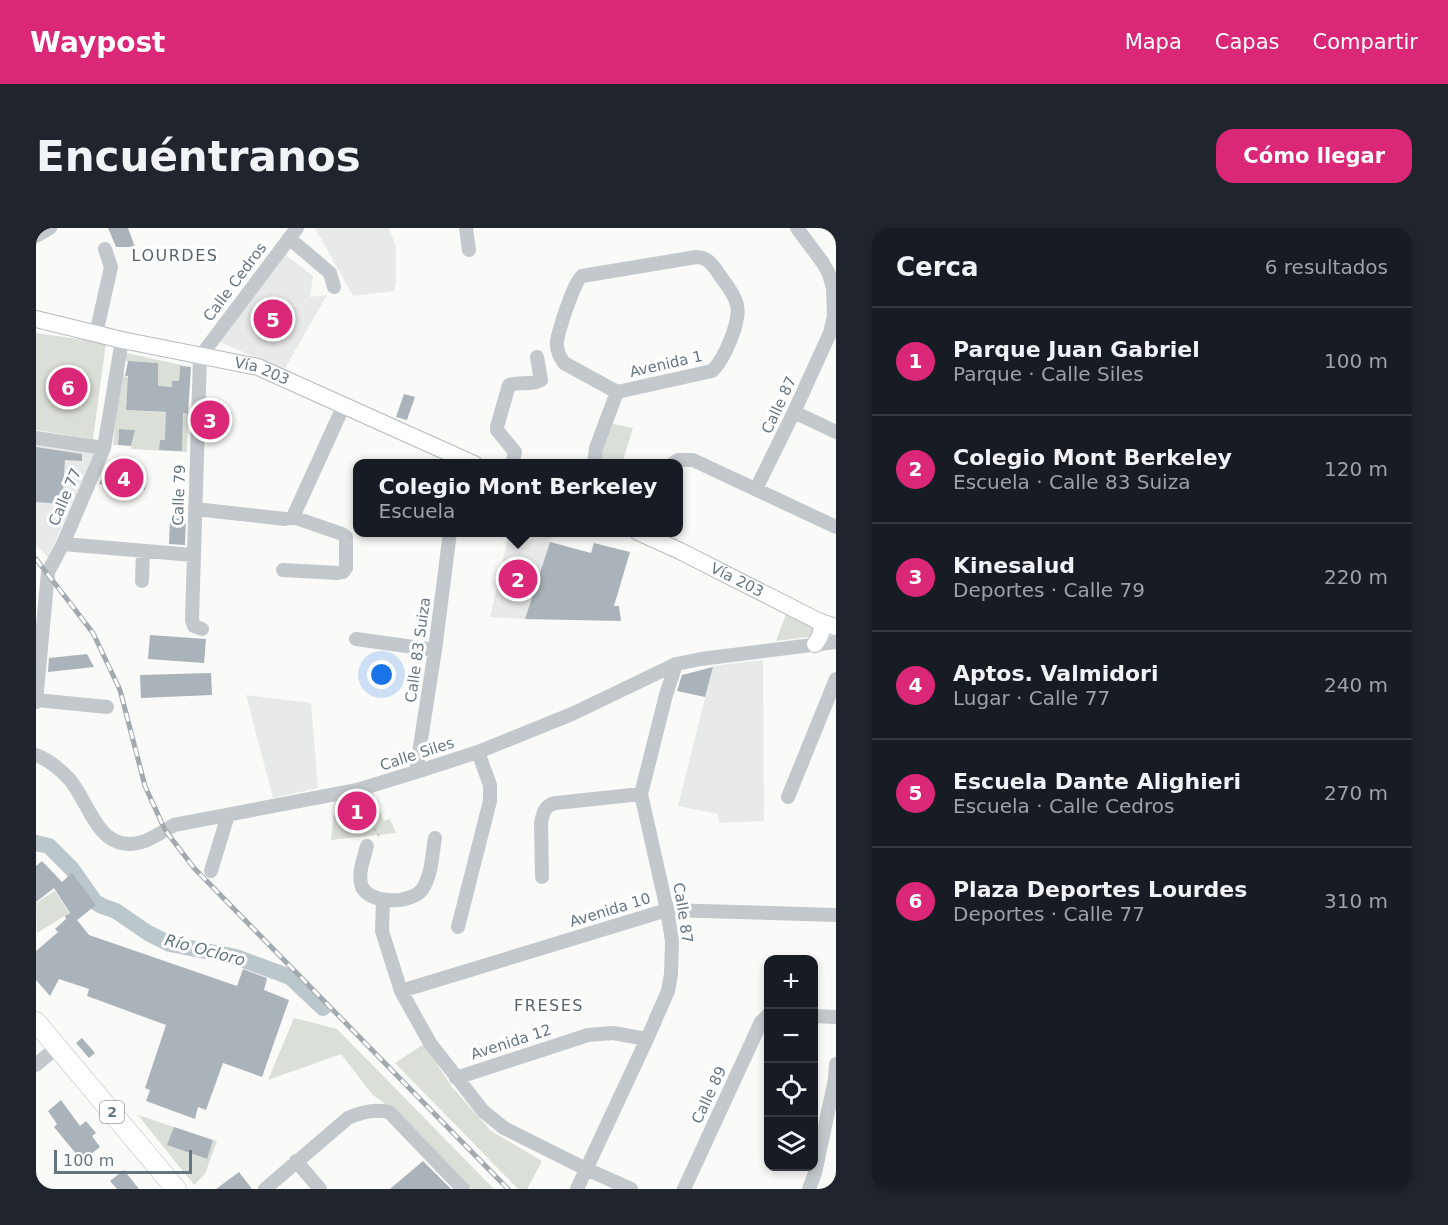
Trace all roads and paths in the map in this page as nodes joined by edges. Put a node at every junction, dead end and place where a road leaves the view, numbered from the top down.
1 (50, 228) edge
2 (466, 228) edge
3 (797, 228) edge
4 (293, 233) edge
5 (36, 236) edge
6 (105, 249) dead end
7 (469, 250) dead end
8 (334, 286) dead end
9 (36, 319) edge
10 (96, 334) junction
11 (833, 335) edge
12 (122, 340) junction
13 (200, 357) junction
14 (537, 357) dead end
15 (617, 392) junction
16 (345, 405) junction
17 (794, 412) junction
18 (836, 432) edge
19 (36, 438) edge
20 (104, 448) junction
21 (460, 459) edge
22 (513, 459) edge
23 (595, 459) edge
24 (683, 461) edge
25 (756, 489) junction
26 (195, 508) junction
27 (295, 514) junction
28 (836, 527) edge
29 (449, 537) edge
30 (649, 537) edge
31 (63, 544) junction
32 (143, 551) junction
33 (193, 555) junction
34 (283, 570) dead end
35 (42, 572) edge
36 (142, 581) dead end
37 (828, 625) edge
38 (202, 629) dead end
39 (356, 639) dead end
40 (836, 642) edge
41 (815, 644) junction
42 (435, 650) junction
43 (676, 664) junction
44 (836, 679) edge
45 (36, 701) edge
46 (107, 708) dead end
47 (478, 752) junction
48 (36, 755) edge
49 (417, 772) junction
50 (641, 795) junction
51 (788, 797) dead end
52 (365, 799) dead end
53 (228, 815) junction
54 (435, 838) dead end
55 (367, 846) joint
56 (211, 871) dead end
57 (542, 877) dead end
58 (383, 901) junction
59 (667, 910) junction
60 (836, 915) edge
61 (459, 927) dead end
62 (401, 991) junction
63 (818, 1016) edge
64 (836, 1017) edge
65 (764, 1018) edge
66 (36, 1022) edge
67 (647, 1040) junction
68 (57, 1047) junction
69 (836, 1064) edge
70 (36, 1065) edge
71 (456, 1077) junction
72 (296, 1161) junction
73 (586, 1169) junction
74 (176, 1189) edge
75 (265, 1189) edge
76 (320, 1189) edge
77 (464, 1189) edge
78 (577, 1189) edge
79 (631, 1189) edge
80 (684, 1189) edge
81 (809, 1189) edge

1 - 5 street
2 - 7 street
3 - 11 street, Calle 87
4 - 8 street
4 - 13 street, Calle Cedros
6 - 10 street
9 - 10 main road, Vía 203
10 - 12 main road, Vía 203
11 - 17 street, Calle 87
12 - 13 main road, Vía 203
12 - 20 street, Calle 77
13 - 16 main road, Vía 203
13 - 26 street, Calle 79
14 - 22 street
15 - 15 street, Avenida 1
15 - 23 street
16 - 21 main road, Vía 203
16 - 27 street
17 - 18 street
17 - 25 street, Calle 87
19 - 20 street
20 - 31 street, Calle 77
24 - 25 street
25 - 28 street
26 - 27 street
26 - 33 street, Calle 79
27 - 34 street
29 - 42 street, Calle 83 Suiza
30 - 37 main road, Vía 203
31 - 32 street
31 - 35 street, Calle 77
32 - 33 street
32 - 36 street
33 - 38 street, Calle 79
35 - 45 street, Calle 77
37 - 41 main road
39 - 42 street
40 - 41 street, Calle Siles
41 - 43 street, Calle Siles
42 - 49 street, Calle 83 Suiza
43 - 47 street, Calle Siles
43 - 50 street, Calle 87
44 - 51 street
45 - 46 street
47 - 49 street, Calle Siles
47 - 61 street
48 - 53 street, Calle Siles
49 - 53 street, Calle Siles
50 - 57 street
50 - 59 street, Calle 87
52 - 55 path
53 - 56 street
54 - 58 street
55 - 58 street
58 - 62 street
59 - 60 street, Avenida 10
59 - 62 street, Avenida 10
59 - 67 street, Calle 87
62 - 71 street
63 - 64 street
65 - 80 street, Calle 89
66 - 68 highway, 2
67 - 71 street, Avenida 12
67 - 73 street, Calle 87
68 - 70 street
68 - 74 highway, 2
69 - 81 street
71 - 73 street
72 - 75 street
72 - 76 street
72 - 77 street
73 - 78 street, Calle 87
73 - 79 street

